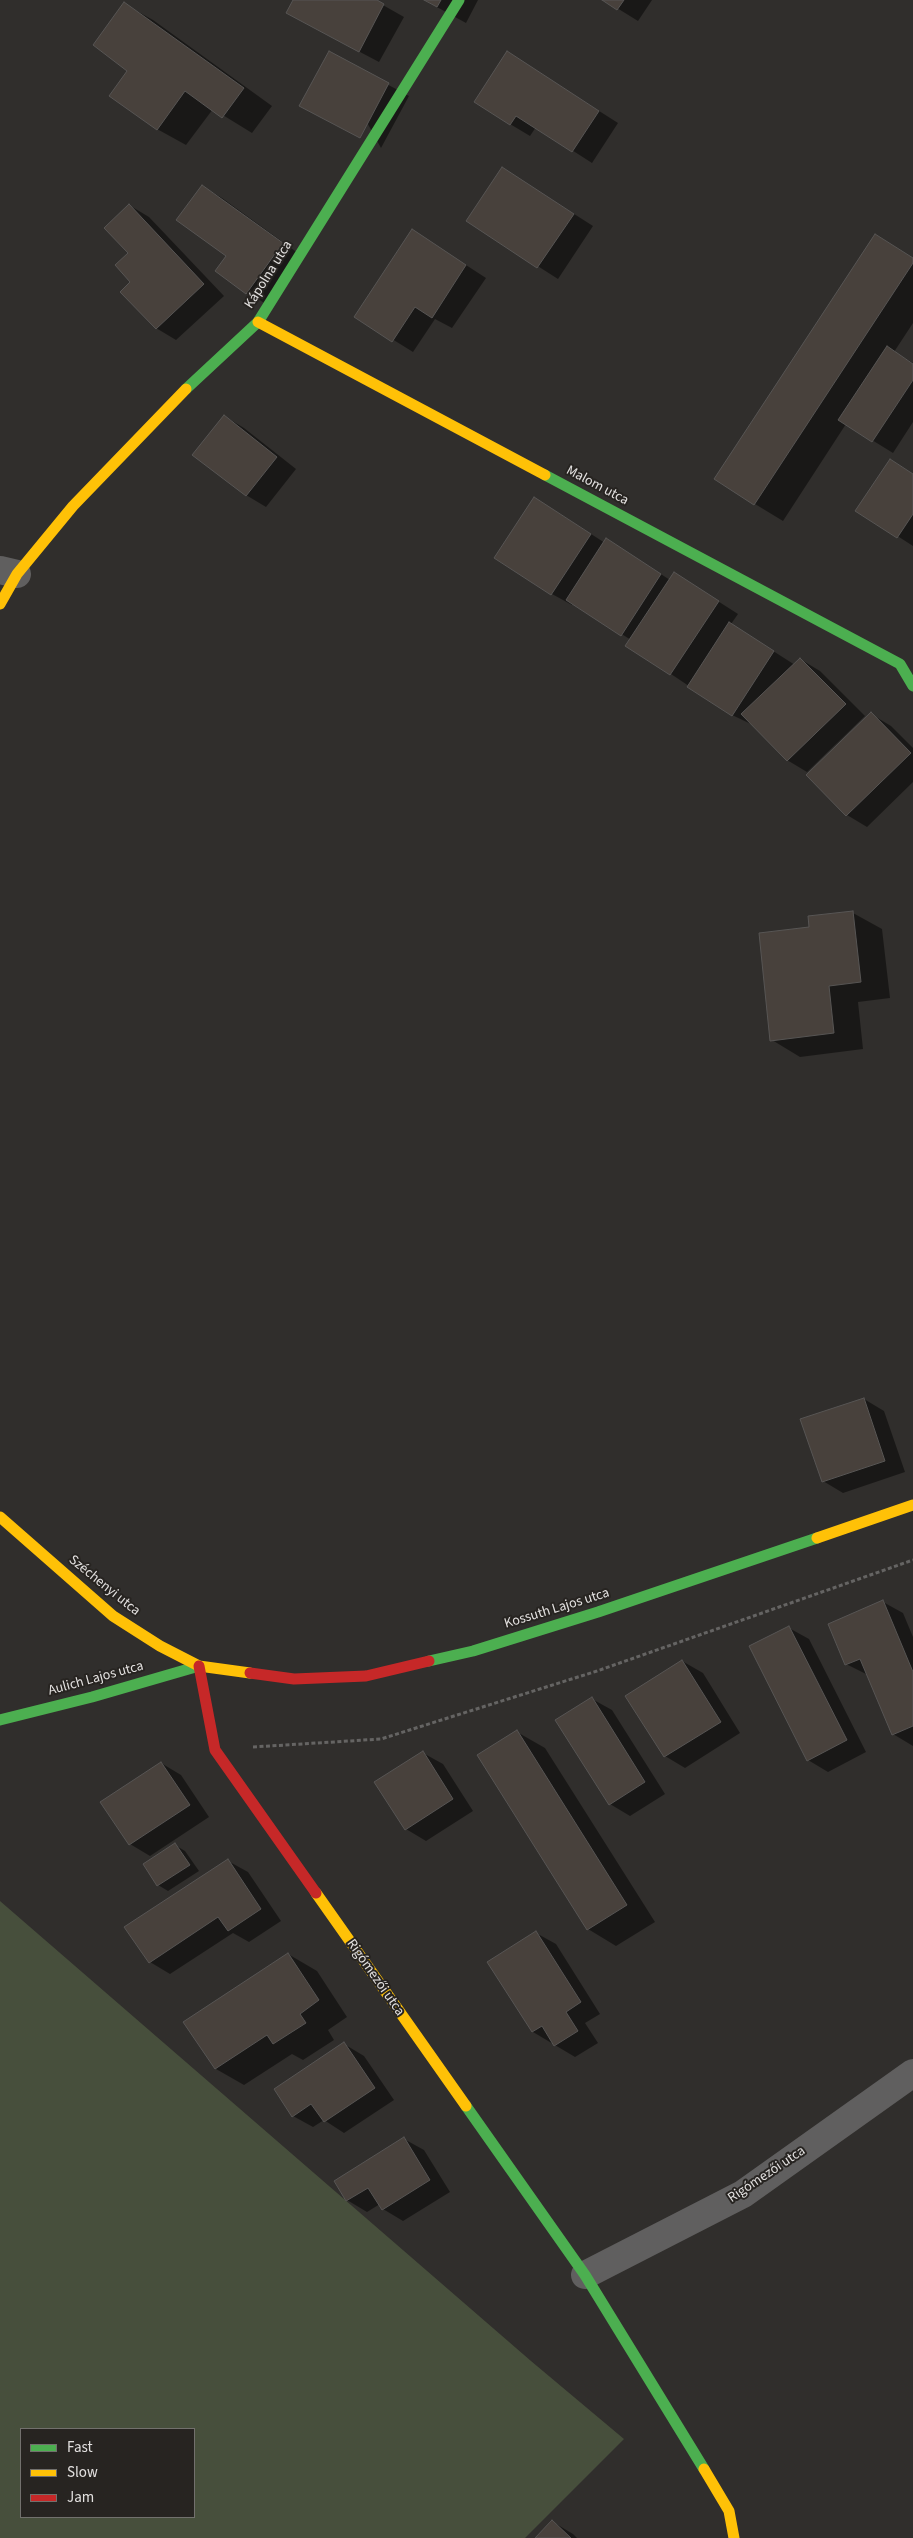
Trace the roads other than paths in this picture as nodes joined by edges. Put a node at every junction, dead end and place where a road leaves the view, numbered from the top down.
1 (459, 0) edge
2 (258, 322) junction
3 (9, 572) edge
4 (0, 604) edge
5 (913, 686) edge
6 (913, 1506) edge
7 (0, 1516) edge
8 (199, 1666) junction
9 (0, 1720) edge
10 (913, 2074) edge
11 (585, 2276) junction
12 (734, 2538) edge

1 - 2 street, Kápolna utca
2 - 3 street, Kápolna utca
2 - 5 street, Malom utca
3 - 4 street, Kápolna utca
6 - 8 street, Kossuth Lajos utca
7 - 8 street, Széchenyi utca
8 - 9 street, Aulich Lajos utca
8 - 11 street, Rigómezői utca
10 - 11 street, Rigómezői utca
11 - 12 street, Rigómezői utca

